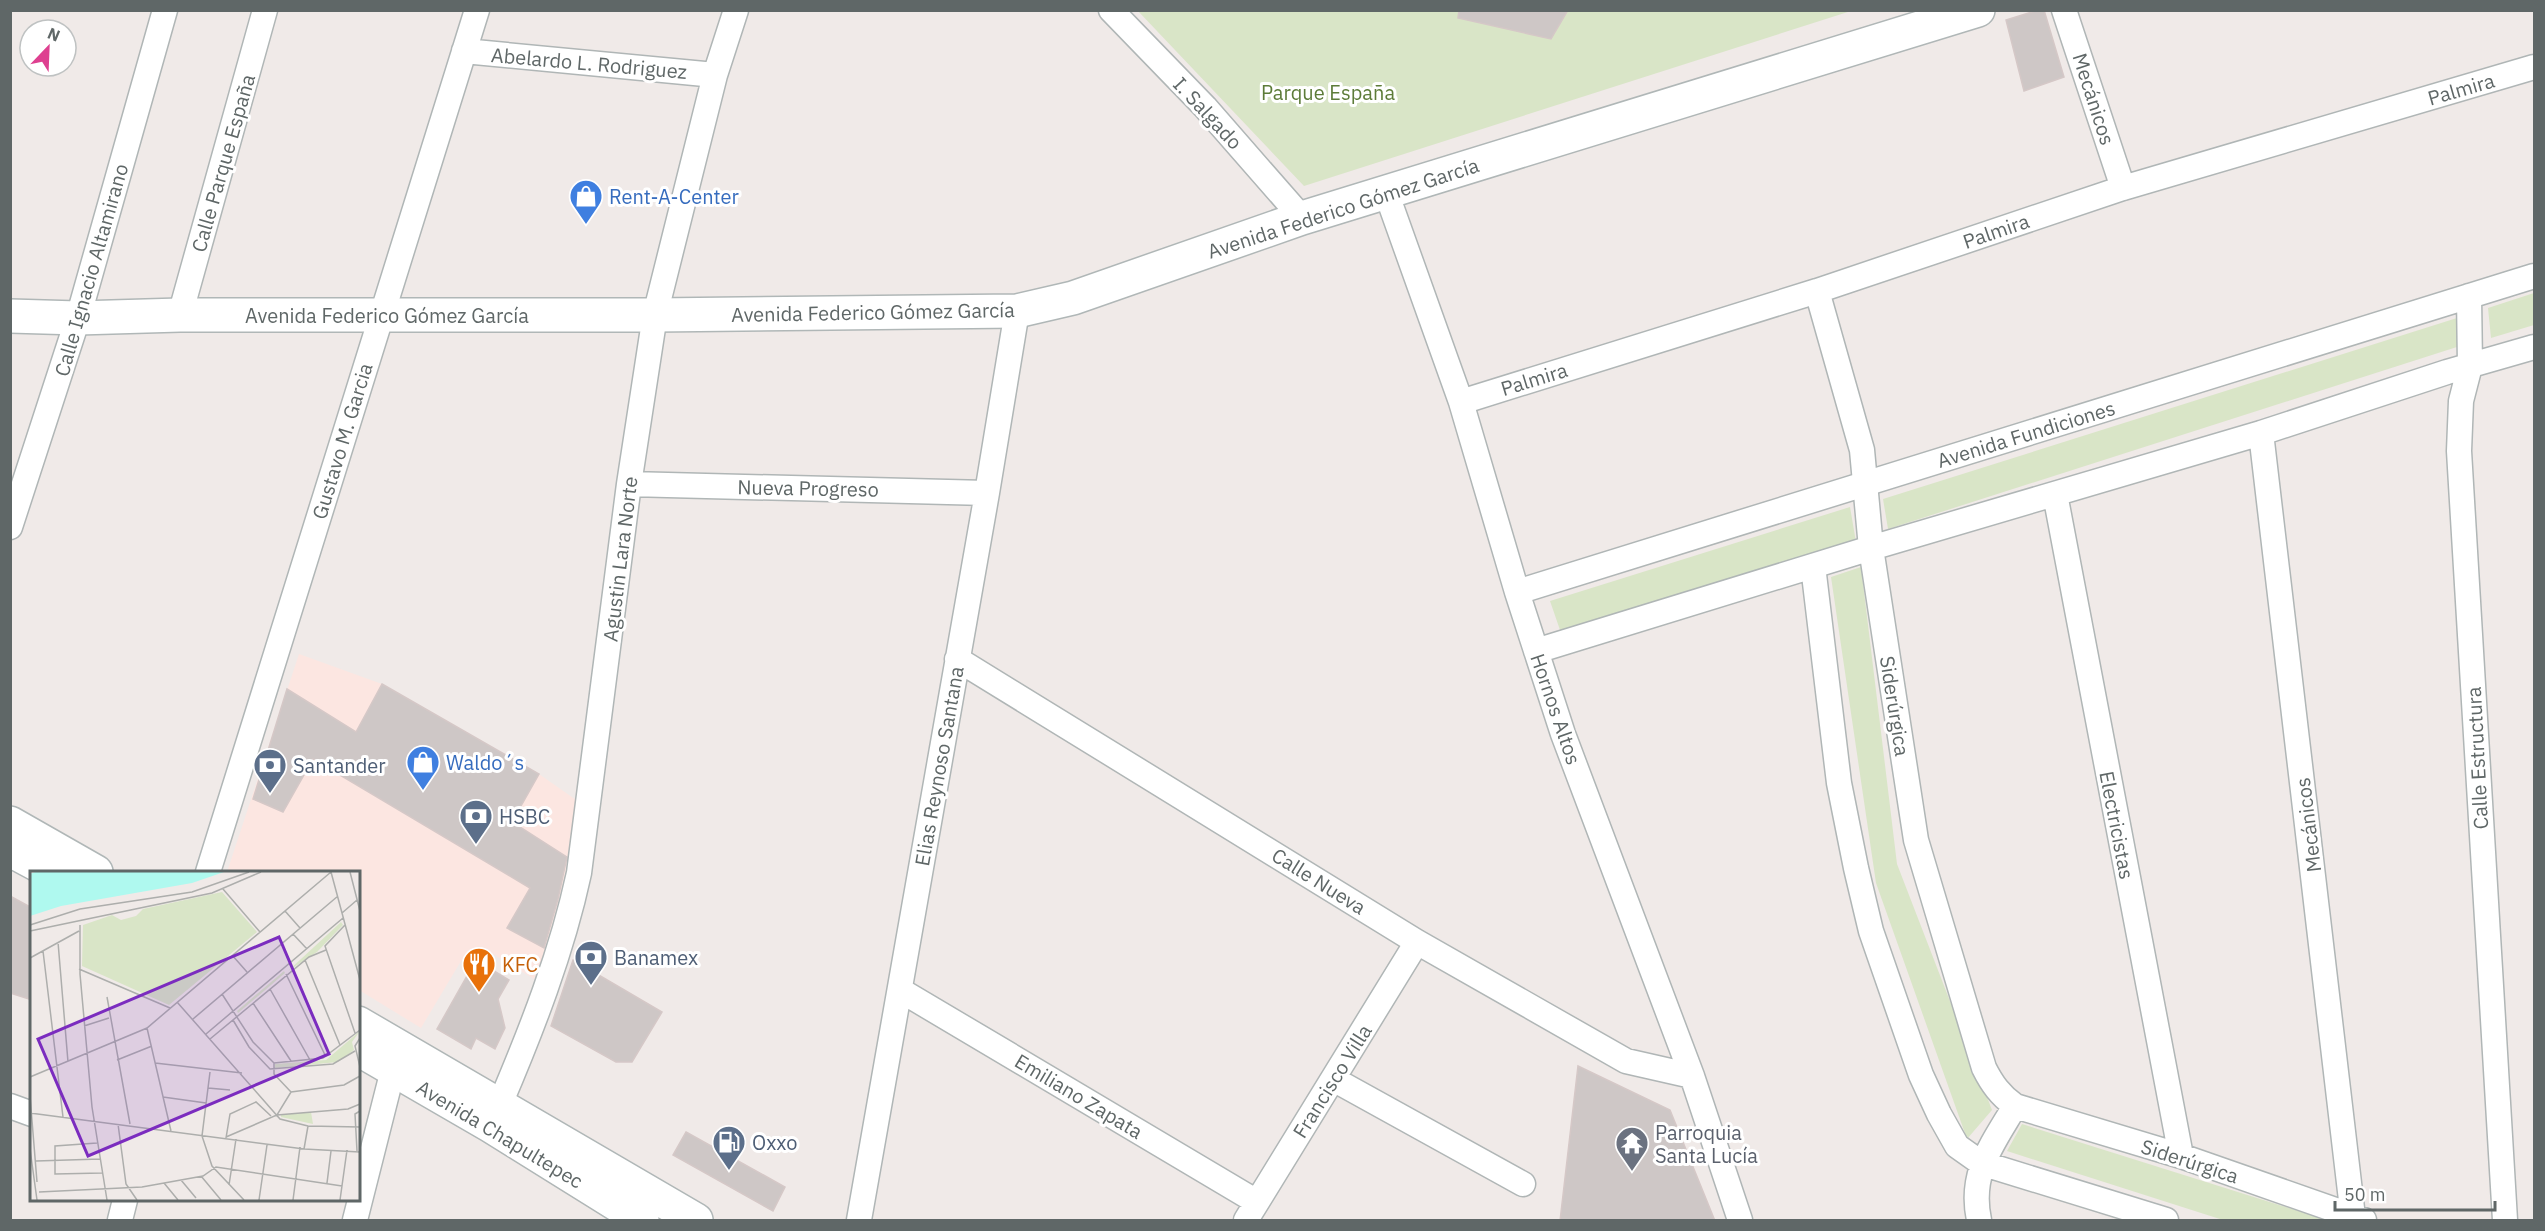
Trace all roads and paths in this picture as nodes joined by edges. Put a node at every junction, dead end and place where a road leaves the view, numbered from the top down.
1 (165, 10) edge
2 (265, 10) edge
3 (477, 10) edge
4 (736, 10) edge
5 (1111, 10) edge
6 (1978, 10) edge
7 (2064, 10) edge
8 (464, 51) junction
9 (2535, 67) edge
10 (715, 75) junction
11 (2123, 188) junction
12 (1386, 192) junction
13 (1302, 218) junction
14 (2535, 276) edge
15 (1817, 291) junction
16 (2469, 296) junction
17 (1017, 311) junction
18 (382, 314) junction
19 (180, 315) junction
20 (655, 315) junction
21 (10, 316) edge
22 (78, 318) junction
23 (2535, 347) edge
24 (2470, 366) junction
25 (1461, 402) junction
26 (2260, 434) junction
27 (1866, 483) junction
28 (629, 484) junction
29 (987, 493) junction
30 (2055, 494) junction
31 (10, 527) edge
32 (1871, 548) junction
33 (1813, 566) junction
34 (1517, 592) junction
35 (1536, 651) junction
36 (957, 659) junction
37 (10, 823) edge
38 (10, 850) edge
39 (47, 871) edge
40 (93, 871) edge
41 (209, 871) edge
42 (1417, 942) junction
43 (900, 990) junction
44 (360, 1025) edge
45 (360, 1050) edge
46 (396, 1058) junction
47 (1692, 1076) junction
48 (1333, 1080) junction
49 (451, 1103) junction
50 (500, 1104) junction
51 (10, 1106) edge
52 (2015, 1106) junction
53 (30, 1113) edge
54 (2181, 1156) junction
55 (1981, 1163) junction
56 (1523, 1184) dead end
57 (125, 1201) edge
58 (1252, 1211) edge
59 (2359, 1219) edge
60 (120, 1221) edge
61 (355, 1221) edge
62 (642, 1221) edge
63 (696, 1221) edge
64 (859, 1221) edge
65 (1740, 1221) edge
66 (1979, 1221) edge
67 (2166, 1221) edge
68 (2505, 1221) edge

1 - 22 street, Calle Ignacio Altamirano
2 - 19 street, Calle Parque España
3 - 8 street, Gustavo M. Garcia
4 - 10 street, Agustin Lara Norte
5 - 13 street, I. Salgado
6 - 12 street, Avenida Federico Gómez García
7 - 11 street, Mecánicos
8 - 10 street, Abelardo L. Rodriguez
8 - 18 street, Gustavo M. Garcia
9 - 11 street, Palmira
10 - 20 street, Agustin Lara Norte
11 - 15 street, Palmira
12 - 13 street, Avenida Federico Gómez García
12 - 25 street, Hornos Altos
13 - 17 street, Avenida Federico Gómez García
14 - 16 street, Avenida Fundiciones
15 - 25 street, Palmira
15 - 27 street, Siderúrgica
16 - 24 street, Calle Estructura
16 - 27 street, Avenida Fundiciones
17 - 20 street, Avenida Federico Gómez García
17 - 29 street, Elias Reynoso Santana
18 - 19 street, Avenida Federico Gómez García
18 - 20 street, Avenida Federico Gómez García
18 - 41 street, Gustavo M. Garcia
19 - 22 street, Avenida Federico Gómez García
20 - 28 street, Agustin Lara Norte
21 - 22 street, Avenida Federico Gómez García
22 - 31 street, Calle Ignacio Altamirano
23 - 24 street
24 - 26 street
24 - 68 street, Calle Estructura
25 - 34 street, Hornos Altos
26 - 30 street
26 - 59 street, Mecánicos
27 - 32 street, Siderúrgica
27 - 34 street, Avenida Fundiciones
28 - 29 street, Nueva Progreso
28 - 50 street, Agustin Lara Norte
29 - 36 street, Elias Reynoso Santana
30 - 32 street
30 - 54 street, Electricistas
32 - 33 street
32 - 52 street, Siderúrgica
33 - 35 street
33 - 55 street
34 - 35 street, Hornos Altos
35 - 47 street, Hornos Altos
36 - 42 street, Calle Nueva
36 - 43 street, Elias Reynoso Santana
37 - 40 street
38 - 39 street
42 - 47 street, Calle Nueva
42 - 48 street, Francisco Villa
43 - 58 street, Emiliano Zapata
43 - 64 street, Elias Reynoso Santana
44 - 46 street
45 - 46 street, Avenida Chapultepec
46 - 49 street, Avenida Chapultepec
46 - 50 street
46 - 61 street
47 - 65 street, Hornos Altos
48 - 56 street
48 - 58 street, Francisco Villa
49 - 50 street
49 - 62 street, Avenida Chapultepec
50 - 63 street
51 - 53 street
52 - 54 street, Siderúrgica
52 - 55 street
54 - 59 street, Siderúrgica
55 - 66 street
55 - 67 street
57 - 60 street

